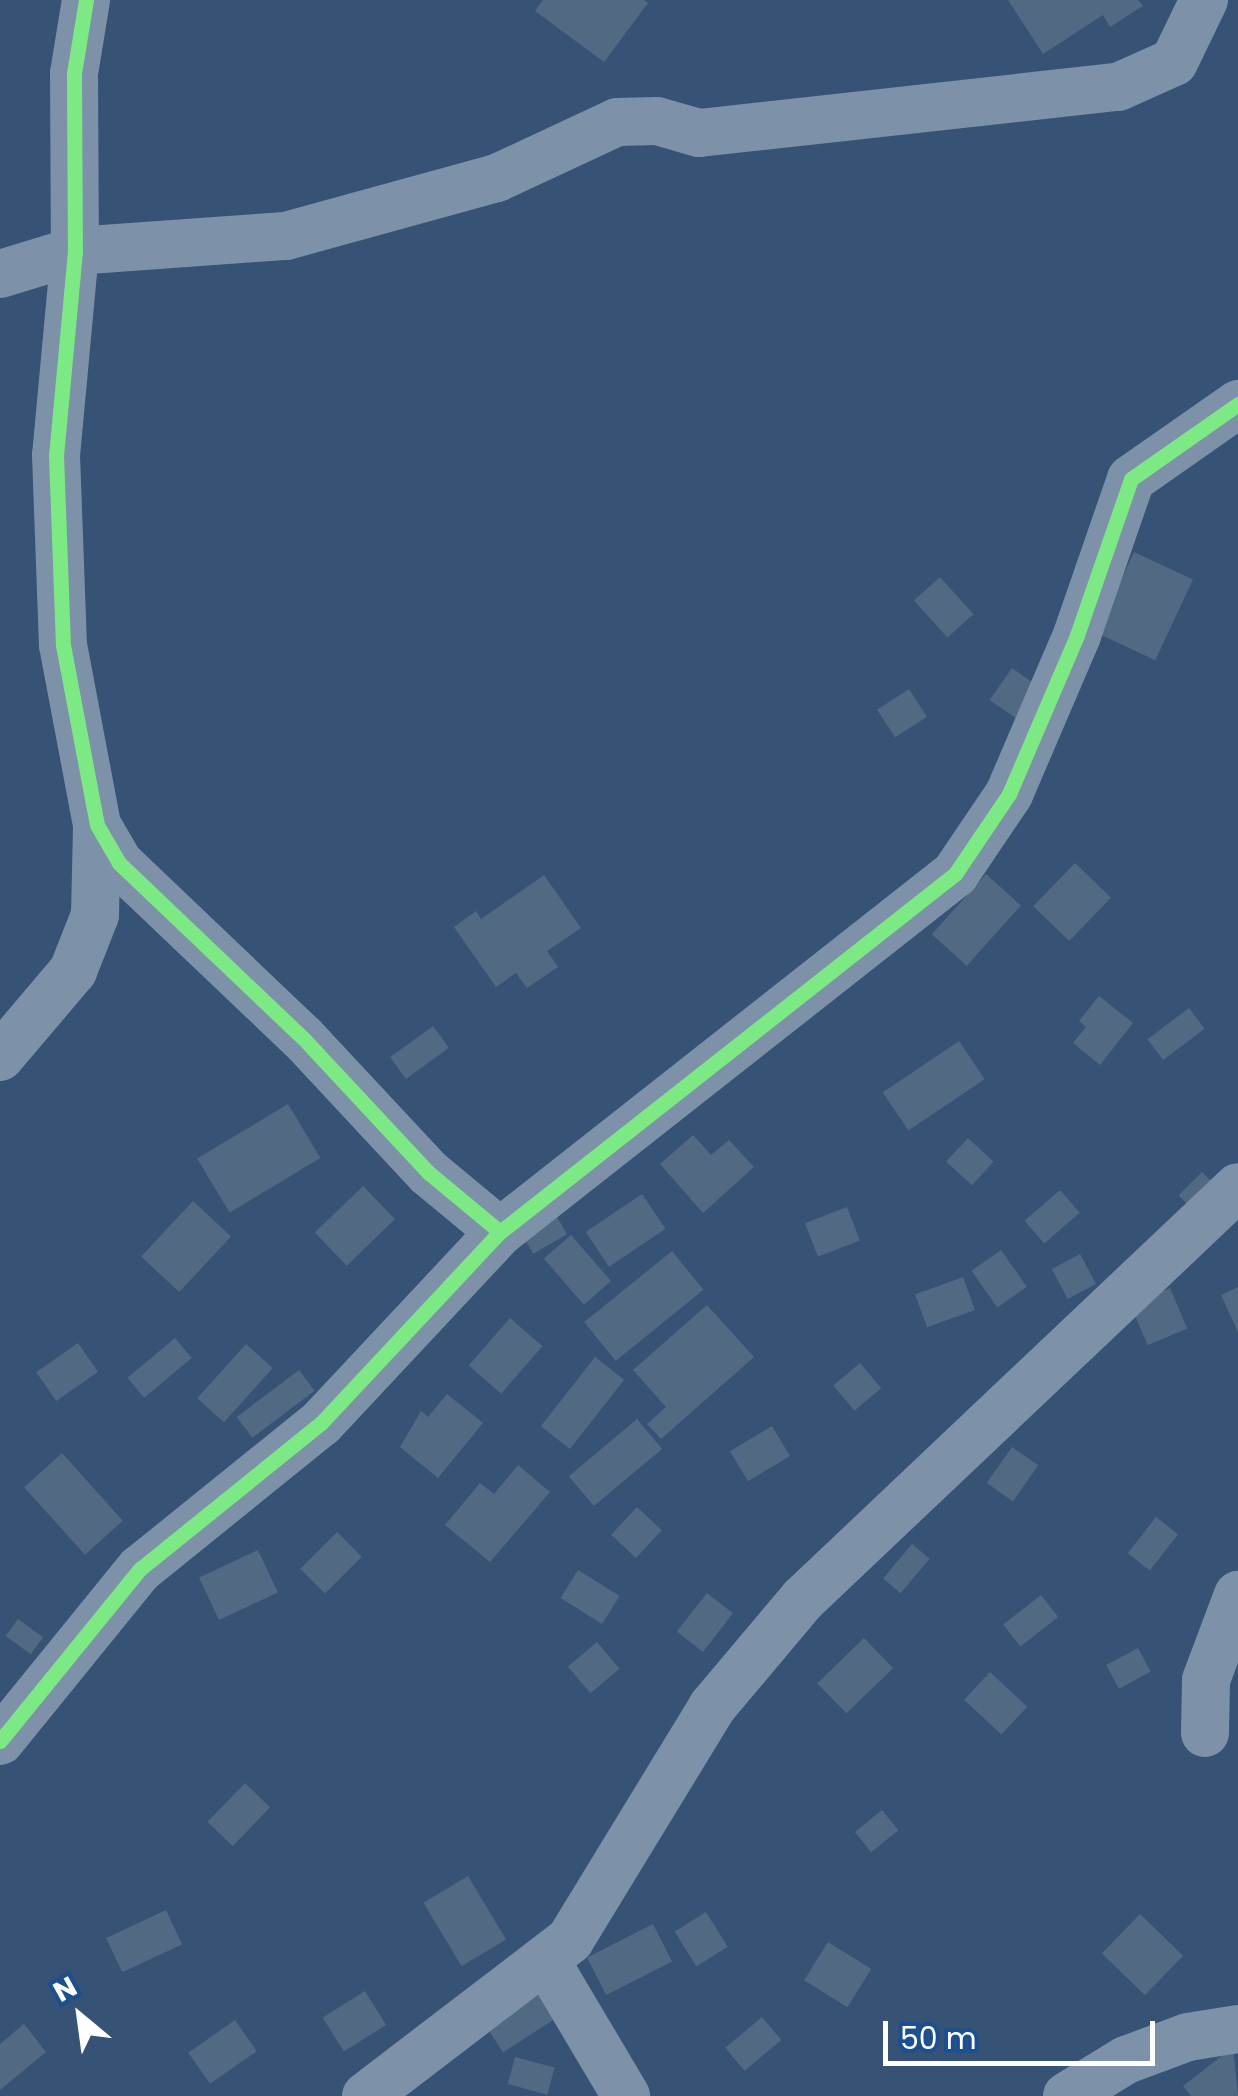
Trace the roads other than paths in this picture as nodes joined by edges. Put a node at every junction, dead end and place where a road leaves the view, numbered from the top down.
1 (86, 0) edge
2 (1204, 0) edge
3 (75, 251) junction
4 (0, 274) edge
5 (1238, 404) edge
6 (98, 825) junction
7 (0, 1057) edge
8 (1238, 1187) edge
9 (500, 1232) junction
10 (1238, 1595) edge
11 (1205, 1733) dead end
12 (0, 1741) edge
13 (546, 1961) junction
14 (1238, 2030) edge
15 (366, 2096) edge
16 (626, 2096) edge
17 (1067, 2096) edge

1 - 3 street
2 - 3 street
3 - 4 street
3 - 6 street
5 - 9 street
6 - 7 street
6 - 9 street
8 - 13 street
9 - 12 street
10 - 11 street
13 - 15 street
13 - 16 street
14 - 17 street

